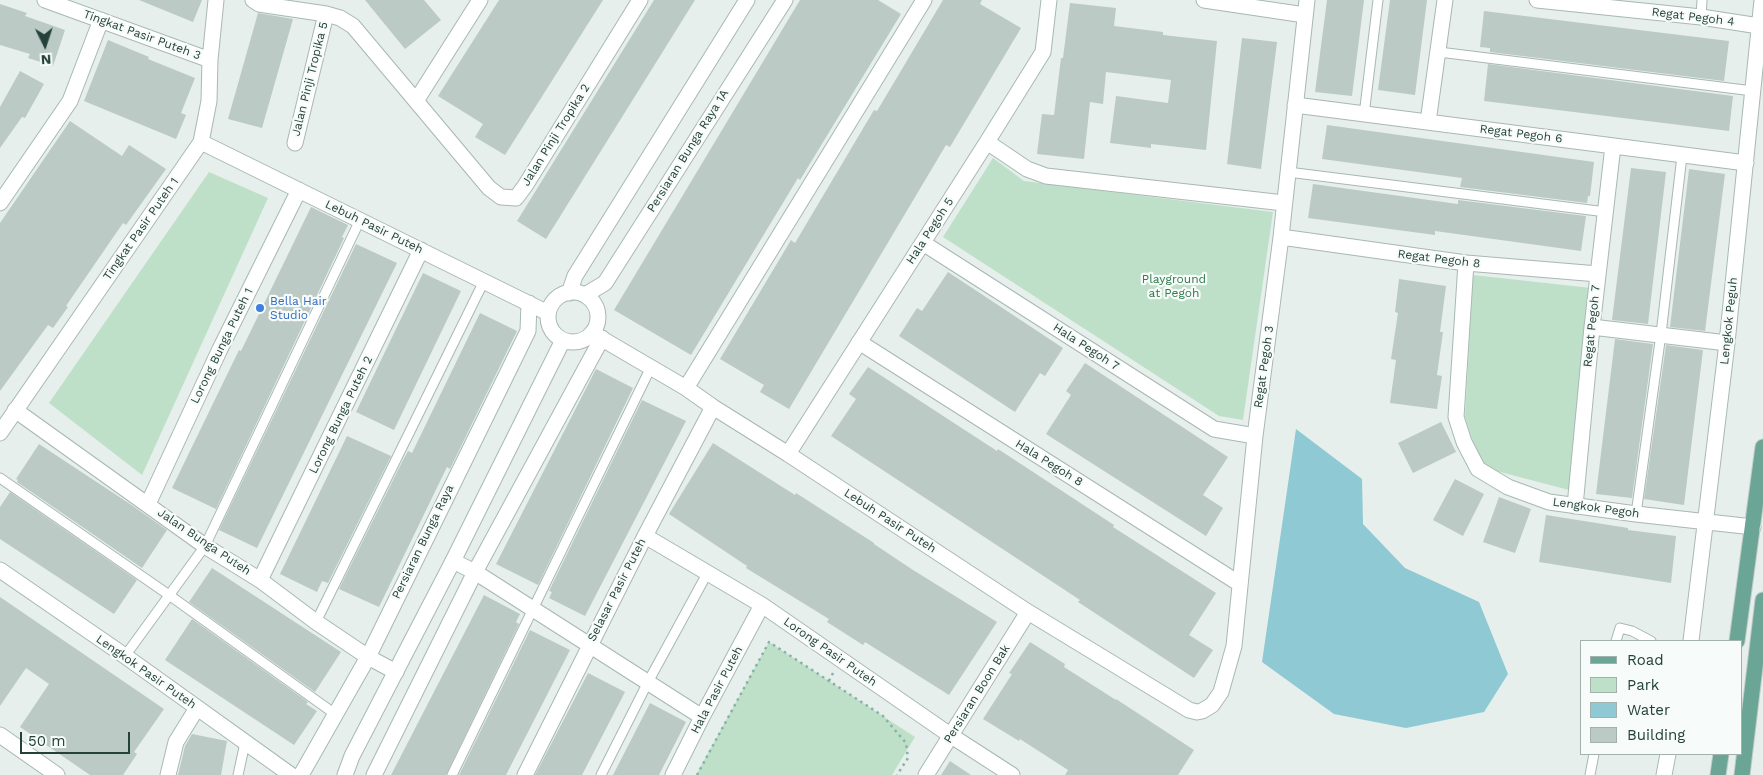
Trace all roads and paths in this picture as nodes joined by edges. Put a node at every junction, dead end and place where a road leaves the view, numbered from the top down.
1 (45, 0) edge
2 (216, 0) edge
3 (253, 0) edge
4 (480, 0) edge
5 (640, 0) edge
6 (747, 0) edge
7 (785, 0) edge
8 (924, 0) edge
9 (1049, 0) edge
10 (1204, 0) edge
11 (1378, 0) edge
12 (1445, 0) edge
13 (1537, 0) edge
14 (1702, 0) edge
15 (1762, 0) edge
16 (1244, 3) edge
17 (1632, 5) edge
18 (1306, 8) edge
19 (326, 14) junction
20 (1701, 17) junction
21 (101, 20) junction
22 (1759, 26) junction
23 (1439, 52) junction
24 (210, 60) junction
25 (1753, 91) junction
26 (416, 101) junction
27 (1295, 105) junction
28 (1364, 115) junction
29 (1428, 122) junction
30 (201, 142) junction
31 (987, 142) junction
32 (294, 143) dead end
33 (1613, 146) junction
34 (1682, 156) junction
35 (1746, 163) junction
36 (1288, 172) junction
37 (299, 190) junction
38 (0, 203) edge
39 (1284, 204) junction
40 (1606, 212) junction
41 (360, 220) junction
42 (1281, 238) junction
43 (923, 243) junction
44 (420, 250) junction
45 (1466, 263) junction
46 (1598, 274) junction
47 (484, 281) junction
48 (569, 293) junction
49 (584, 296) junction
50 (529, 303) junction
51 (548, 313) junction
52 (1592, 328) junction
53 (1661, 334) junction
54 (597, 335) junction
55 (563, 340) junction
56 (859, 342) junction
57 (1727, 343) junction
58 (650, 367) junction
59 (686, 388) junction
60 (713, 407) junction
61 (15, 410) junction
62 (0, 433) edge
63 (1255, 436) junction
64 (1763, 447) edge
65 (788, 454) junction
66 (0, 478) edge
67 (148, 504) junction
68 (1575, 506) junction
69 (1636, 514) junction
70 (1706, 522) junction
71 (1753, 527) junction
72 (645, 536) junction
73 (205, 546) junction
74 (453, 561) junction
75 (0, 570) edge
76 (475, 572) junction
77 (708, 572) junction
78 (260, 580) junction
79 (1240, 584) junction
80 (169, 595) junction
81 (1763, 600) edge
82 (762, 605) junction
83 (534, 609) junction
84 (1028, 612) junction
85 (316, 622) junction
86 (1736, 638) edge
87 (1616, 640) edge
88 (1649, 640) edge
89 (1691, 640) edge
90 (589, 645) junction
91 (125, 656) junction
92 (368, 657) junction
93 (396, 672) junction
94 (648, 682) junction
95 (197, 708) junction
96 (1189, 710) joint
97 (335, 714) junction
98 (702, 717) junction
99 (0, 734) edge
100 (950, 735) junction
101 (245, 743) junction
102 (1594, 755) edge
103 (1668, 755) edge
104 (1721, 755) edge
105 (58, 775) edge
106 (168, 775) edge
107 (238, 775) edge
108 (291, 775) edge
109 (301, 775) edge
110 (345, 775) edge
111 (374, 775) edge
112 (452, 775) edge
113 (525, 775) edge
114 (601, 775) edge
115 (674, 775) edge
116 (696, 775) edge
117 (897, 775) edge
118 (926, 775) edge
119 (1010, 775) edge
120 (1590, 775) edge
121 (1664, 775) edge
122 (1718, 775) edge
123 (1742, 775) edge

1 - 21 street, Tingkat Pasir Puteh 3
2 - 24 street, Tingkat Pasir Puteh 1
3 - 19 street
4 - 26 street
5 - 26 street, Jalan Pinji Tropika 2
6 - 48 street
7 - 49 street, Persiaran Bunga Raya 1A
8 - 59 street
9 - 31 street, Hala Pegoh 5
10 - 16 street
11 - 28 lane
12 - 23 street
13 - 17 street, Regat Pegoh 4
14 - 20 lane
15 - 22 street, Lengkok Peguh
16 - 18 street
17 - 20 street, Regat Pegoh 4
18 - 27 street, Regat Pegoh 3
19 - 26 street
19 - 32 street, Jalan Pinji Tropika 5
20 - 22 street, Regat Pegoh 4
21 - 24 street, Tingkat Pasir Puteh 3
21 - 38 street
22 - 25 street, Lengkok Peguh
23 - 25 lane
23 - 29 street
24 - 30 street, Tingkat Pasir Puteh 1
25 - 35 street, Lengkok Peguh
27 - 28 street, Regat Pegoh 6
27 - 36 street, Regat Pegoh 3
28 - 29 street, Regat Pegoh 6
29 - 33 street, Regat Pegoh 6
30 - 37 street, Lebuh Pasir Puteh
30 - 61 street, Tingkat Pasir Puteh 1
31 - 39 street
31 - 43 street, Hala Pegoh 5
33 - 34 street, Regat Pegoh 6
33 - 40 street, Regat Pegoh 7
34 - 35 street, Regat Pegoh 6
34 - 53 lane
35 - 57 street, Lengkok Peguh
36 - 39 street, Regat Pegoh 3
36 - 40 lane
37 - 41 street, Lebuh Pasir Puteh
37 - 67 street, Lorong Bunga Puteh 1
39 - 42 street, Regat Pegoh 3
40 - 46 street, Regat Pegoh 7
41 - 44 street, Lebuh Pasir Puteh
41 - 73 lane
42 - 45 street, Regat Pegoh 8
42 - 63 street, Regat Pegoh 3
43 - 56 street, Hala Pegoh 5
43 - 63 street, Hala Pegoh 7
44 - 47 street, Lebuh Pasir Puteh
44 - 78 street, Lorong Bunga Puteh 2
45 - 46 street, Regat Pegoh 8
45 - 68 street, Lengkok Pegoh
46 - 52 street, Regat Pegoh 7
47 - 50 street, Lebuh Pasir Puteh
47 - 85 lane
48 - 49 street
48 - 51 street
49 - 54 street
50 - 51 street, Lebuh Pasir Puteh
50 - 92 street, Persiaran Bunga Raya
51 - 55 street
52 - 53 street
52 - 68 street, Regat Pegoh 7
53 - 57 street
53 - 69 lane
54 - 55 street
54 - 58 street, Lebuh Pasir Puteh
54 - 76 street
55 - 74 street
56 - 65 street, Hala Pegoh 5
56 - 79 street, Hala Pegoh 8
57 - 70 street, Lengkok Peguh
58 - 59 street, Lebuh Pasir Puteh
58 - 83 lane
59 - 60 street, Lebuh Pasir Puteh
60 - 65 street, Lebuh Pasir Puteh
60 - 72 street, Selasar Pasir Puteh
61 - 62 street, Tingkat Pasir Puteh 1
61 - 67 street, Jalan Bunga Puteh
63 - 79 street, Regat Pegoh 3
64 - 71 main road
65 - 84 street, Lebuh Pasir Puteh
66 - 80 lane
67 - 73 street, Jalan Bunga Puteh
68 - 69 street, Lengkok Pegoh
69 - 70 street, Lengkok Pegoh
70 - 71 street, Lengkok Pegoh
70 - 89 street, Lengkok Peguh
71 - 86 main road
72 - 77 street, Lorong Pasir Puteh
72 - 90 street, Selasar Pasir Puteh
73 - 78 street, Jalan Bunga Puteh
73 - 80 lane
74 - 76 street
74 - 93 street
75 - 91 street, Lengkok Pasir Puteh
76 - 83 street
76 - 111 street
77 - 82 street, Lorong Pasir Puteh
77 - 94 lane
78 - 85 street, Jalan Bunga Puteh
79 - 96 street, Regat Pegoh 3
80 - 91 lane
80 - 97 lane
81 - 123 main road
82 - 98 street, Hala Pasir Puteh
82 - 100 street, Lorong Pasir Puteh
83 - 90 street
83 - 112 lane
84 - 96 street, Lebuh Pasir Puteh
84 - 100 street, Persiaran Boon Bak
85 - 92 street, Jalan Bunga Puteh
87 - 88 lane
90 - 94 street
90 - 113 street, Selasar Pasir Puteh
91 - 95 street, Lengkok Pasir Puteh
92 - 93 street, Jalan Bunga Puteh
92 - 97 street, Persiaran Bunga Raya
93 - 110 street
94 - 98 street
94 - 114 lane
95 - 101 street, Lengkok Pasir Puteh
95 - 106 street
97 - 109 street, Persiaran Bunga Raya
98 - 115 street, Hala Pasir Puteh
99 - 105 street
100 - 118 street, Persiaran Boon Bak
100 - 119 street, Lorong Pasir Puteh
101 - 107 lane
101 - 108 street, Lengkok Pasir Puteh
102 - 120 lane
103 - 121 street
104 - 122 main road
116 - 117 path

